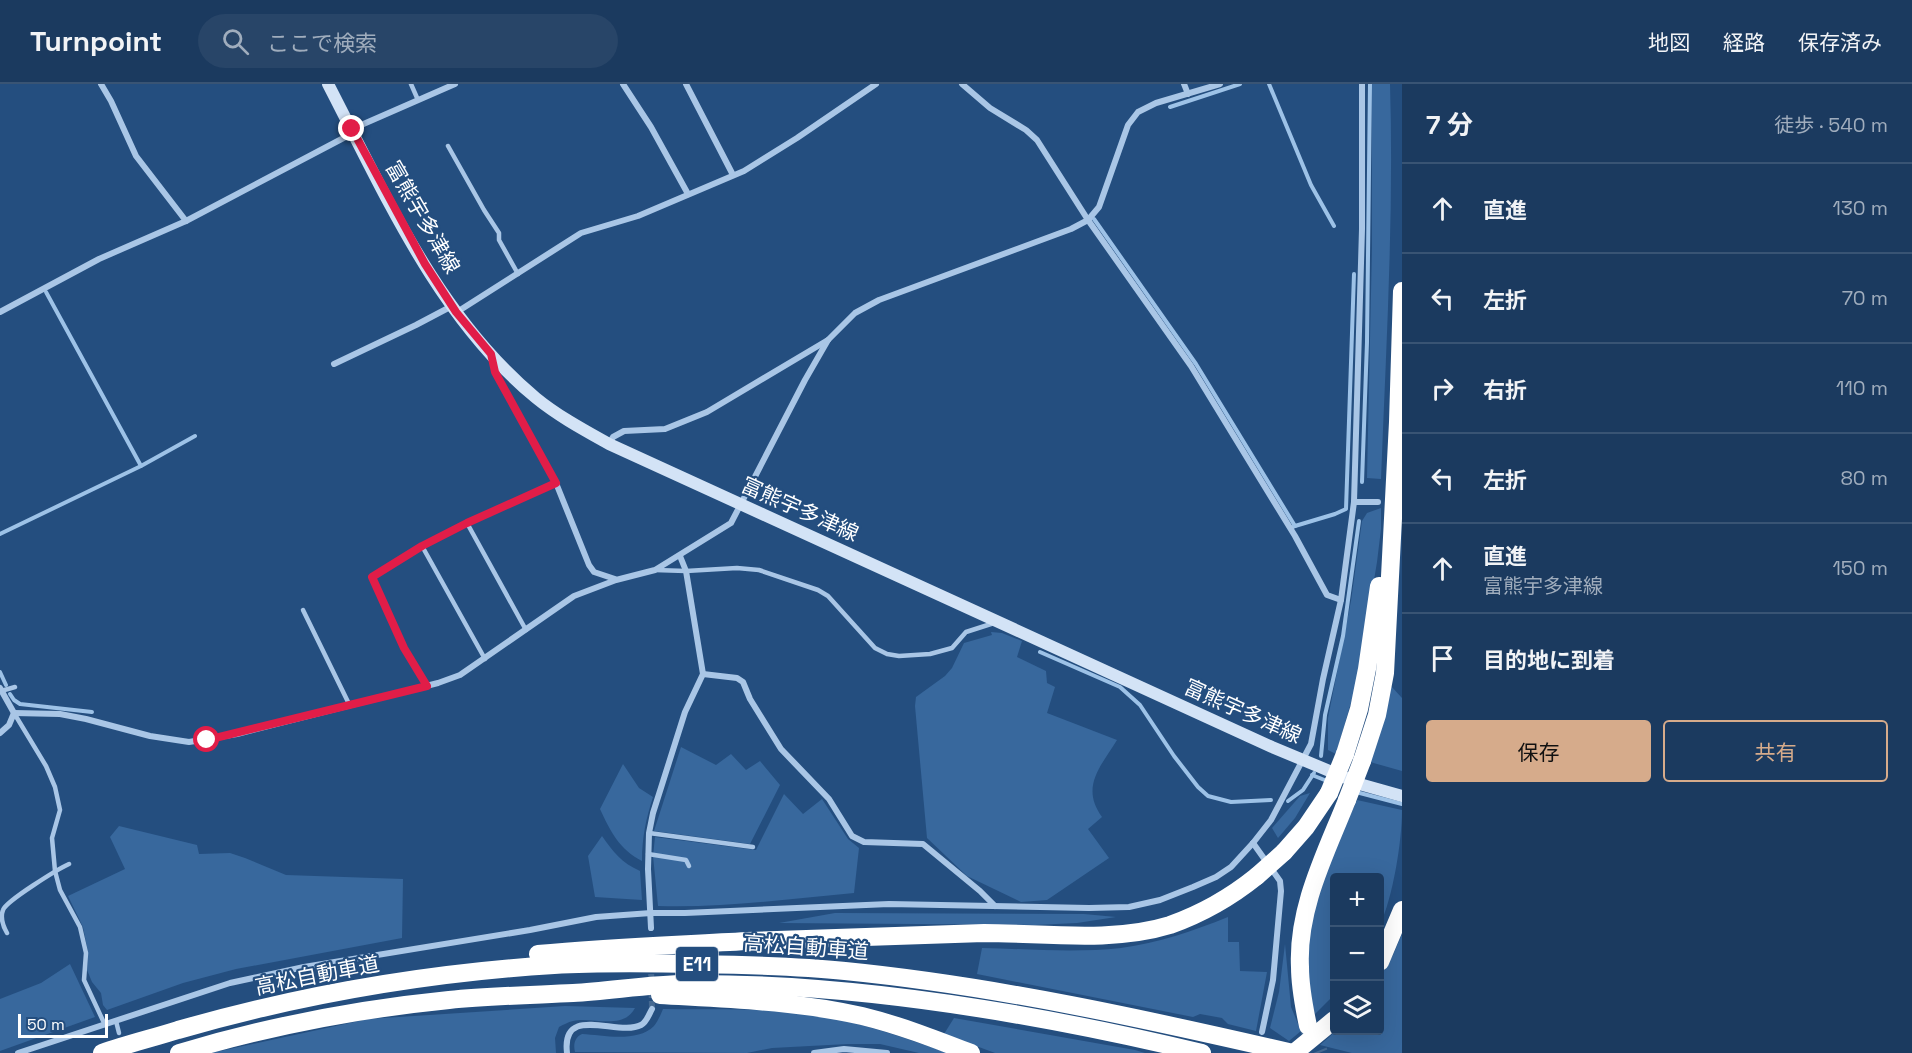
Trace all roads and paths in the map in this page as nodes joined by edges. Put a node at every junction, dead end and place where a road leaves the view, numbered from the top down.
1 (101, 84) edge
2 (328, 84) edge
3 (411, 84) edge
4 (455, 84) edge
5 (623, 84) edge
6 (686, 84) edge
7 (876, 84) edge
8 (962, 84) edge
9 (1184, 84) edge
10 (1220, 84) edge
11 (1362, 84) edge
12 (1188, 94) junction
13 (418, 100) junction
14 (353, 131) junction
15 (448, 146) dead end
16 (733, 175) junction
17 (688, 194) junction
18 (1088, 220) junction
19 (186, 221) junction
20 (518, 274) junction
21 (1402, 291) edge
22 (454, 309) junction
23 (0, 312) edge
24 (828, 340) junction
25 (491, 354) junction
26 (334, 364) dead end
27 (609, 444) junction
28 (556, 483) junction
29 (1354, 502) junction
30 (1385, 503) junction
31 (741, 504) junction
32 (467, 523) junction
33 (422, 546) junction
34 (680, 556) junction
35 (655, 570) junction
36 (686, 572) junction
37 (372, 577) joint
38 (616, 580) junction
39 (1341, 600) junction
40 (303, 609) dead end
41 (1000, 621) junction
42 (526, 630) junction
43 (485, 659) junction
44 (703, 674) junction
45 (427, 686) junction
46 (15, 687) dead end
47 (1, 689) edge
48 (350, 706) junction
49 (14, 713) junction
50 (0, 733) edge
51 (1304, 760) junction
52 (1402, 796) edge
53 (649, 833) junction
54 (1253, 843) junction
55 (753, 847) dead end
56 (648, 854) junction
57 (69, 864) dead end
58 (688, 866) dead end
59 (55, 871) junction
60 (995, 906) junction
61 (1402, 910) edge
62 (651, 913) junction
63 (651, 928) dead end
64 (7, 933) dead end
65 (1384, 953) edge
66 (609, 991) junction
67 (307, 998) junction
68 (652, 1009) dead end
69 (116, 1021) junction
70 (1330, 1024) edge
71 (105, 1025) junction
72 (1308, 1026) tunnel mouth
73 (1262, 1032) dead end
74 (119, 1033) dead end
75 (18, 1053) edge
76 (102, 1053) edge
77 (178, 1053) edge
78 (567, 1053) edge
79 (814, 1053) edge
80 (887, 1053) edge
81 (971, 1053) edge
82 (1202, 1053) edge
83 (1293, 1053) edge

1 - 19 street
2 - 14 main road, 富熊宇多津線
3 - 13 lane
4 - 13 street
5 - 17 street
6 - 16 street
7 - 16 street
8 - 18 street
9 - 12 street
10 - 12 street
11 - 29 street
12 - 18 street
13 - 14 street
14 - 19 street
14 - 22 main road, 富熊宇多津線
15 - 20 lane
16 - 17 street
17 - 20 street
18 - 24 street
18 - 39 street
19 - 23 street
20 - 22 street
21 - 30 highway
22 - 25 main road, 富熊宇多津線
22 - 26 street
24 - 27 street
24 - 31 street
25 - 27 main road, 富熊宇多津線
25 - 28 street
27 - 31 main road, 富熊宇多津線
28 - 32 street
28 - 38 street
29 - 30 street
29 - 39 street
30 - 67 highway, bridge
30 - 72 highway, bridge
31 - 34 street
31 - 41 main road, 富熊宇多津線
32 - 33 street
32 - 42 lane
33 - 37 street
33 - 43 lane
34 - 35 street
34 - 36 street
35 - 36 lane
35 - 38 street
36 - 41 lane
36 - 44 street
37 - 45 lane
38 - 42 street
39 - 51 street
40 - 48 lane
41 - 51 main road, 富熊宇多津線
42 - 43 street
43 - 45 street
44 - 53 street
44 - 60 street
45 - 48 street
46 - 47 lane
47 - 49 street
48 - 49 street
49 - 50 street
49 - 59 lane
51 - 52 main road, 富熊宇多津線
51 - 54 street
53 - 55 lane
53 - 56 street
54 - 60 street
54 - 73 street
56 - 58 lane
56 - 62 street
57 - 59 lane
59 - 64 lane
59 - 71 lane
60 - 62 street
61 - 65 highway
62 - 63 street
62 - 69 street
66 - 77 highway, 高松自動車道 / E11
66 - 81 highway
66 - 82 highway, 高松自動車道 / E11
67 - 76 highway, 高松自動車道 / E11
67 - 83 highway, 高松自動車道 / E11
68 - 78 street
69 - 71 street
69 - 74 lane
70 - 83 highway, bridge
71 - 75 street
79 - 80 street

